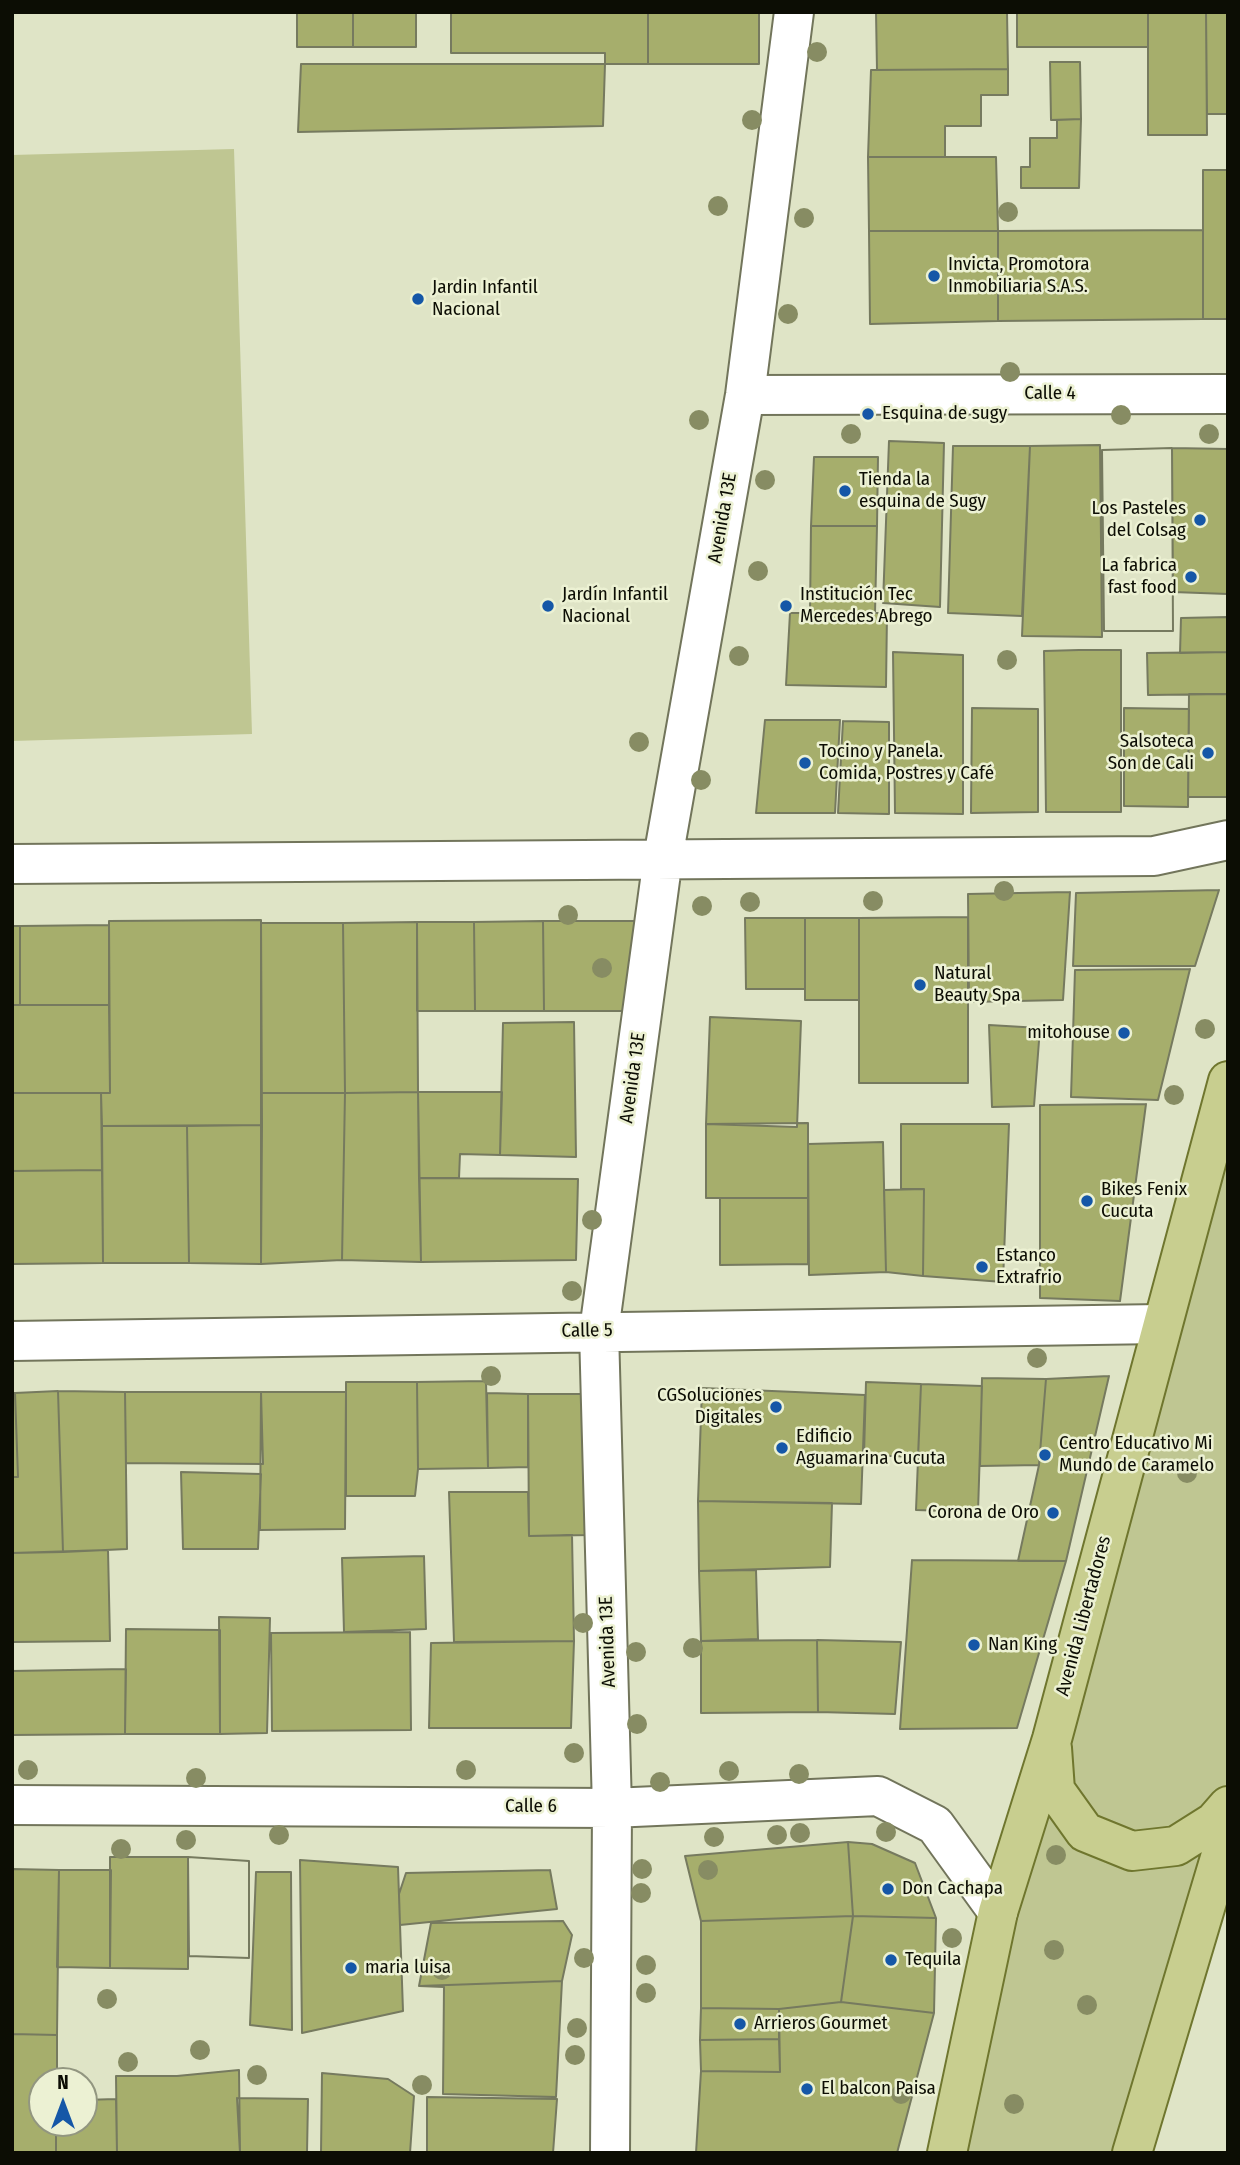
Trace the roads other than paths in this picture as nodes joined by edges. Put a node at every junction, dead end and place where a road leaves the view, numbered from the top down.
1 (794, 12) edge
2 (1228, 394) edge
3 (745, 395) junction
4 (1228, 840) edge
5 (663, 858) junction
6 (12, 864) edge
7 (1228, 1081) edge
8 (1161, 1324) junction
9 (599, 1331) junction
10 (12, 1341) edge
11 (1052, 1739) junction
12 (12, 1805) edge
13 (1228, 1806) edge
14 (612, 1808) junction
15 (1228, 1831) edge
16 (998, 1912) junction
17 (610, 2153) edge
18 (947, 2153) edge
19 (1132, 2153) edge

1 - 3 street, Avenida 13E
2 - 3 street, Calle 4
3 - 5 street, Avenida 13E
4 - 5 street
5 - 6 street
5 - 9 street, Avenida 13E
7 - 8 main road, Avenida Libertadores
8 - 9 street, Calle 5
8 - 11 main road, Avenida Libertadores
9 - 10 street, Calle 5
9 - 14 street, Avenida 13E
11 - 13 main road
11 - 16 main road, Avenida Libertadores
12 - 14 street, Calle 6
14 - 16 street, Calle 6
14 - 17 street, Avenida 13E
15 - 19 main road
16 - 18 main road, Avenida Libertadores

